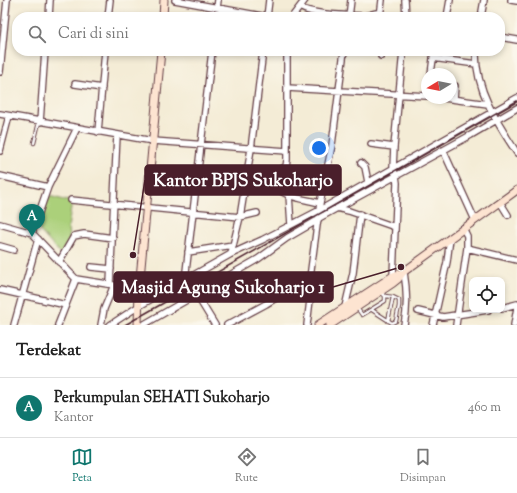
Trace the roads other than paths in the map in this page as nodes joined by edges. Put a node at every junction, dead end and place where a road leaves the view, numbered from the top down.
1 (7, 0) edge
2 (50, 0) edge
3 (110, 0) edge
4 (164, 0) edge
5 (175, 0) edge
6 (218, 0) edge
7 (269, 0) edge
8 (305, 0) edge
9 (351, 0) edge
10 (382, 0) edge
11 (406, 0) edge
12 (450, 0) edge
13 (484, 0) edge
14 (511, 0) edge
15 (517, 1) edge
16 (218, 8) junction
17 (301, 8) junction
18 (49, 12) edge
19 (109, 12) edge
20 (163, 12) edge
21 (217, 12) edge
22 (240, 12) edge
23 (268, 12) edge
24 (297, 12) edge
25 (318, 12) edge
26 (350, 12) edge
27 (380, 12) edge
28 (406, 12) edge
29 (448, 12) edge
30 (482, 12) edge
31 (505, 38) edge
32 (517, 40) edge
33 (45, 56) edge
34 (105, 56) edge
35 (161, 56) edge
36 (211, 56) edge
37 (262, 56) edge
38 (287, 56) edge
39 (343, 56) edge
40 (402, 56) edge
41 (476, 56) edge
42 (433, 58) joint
43 (476, 64) junction
44 (432, 68) edge
45 (0, 72) edge
46 (75, 84) dead end
47 (102, 88) junction
48 (289, 88) junction
49 (339, 90) junction
50 (398, 95) junction
51 (421, 96) edge
52 (517, 98) edge
53 (457, 99) edge
54 (488, 104) junction
55 (517, 108) edge
56 (492, 112) junction
57 (0, 114) edge
58 (9, 116) junction
59 (496, 120) junction
60 (40, 121) junction
61 (78, 128) junction
62 (98, 132) junction
63 (118, 135) junction
64 (153, 141) junction
65 (34, 143) dead end
66 (371, 144) dead end
67 (201, 145) junction
68 (394, 147) junction
69 (251, 149) junction
70 (287, 150) junction
71 (443, 150) junction
72 (0, 151) edge
73 (517, 153) edge
74 (361, 163) dead end
75 (393, 168) junction
76 (0, 176) edge
77 (396, 176) junction
78 (368, 182) junction
79 (48, 187) junction
80 (517, 190) edge
81 (290, 195) junction
82 (71, 200) dead end
83 (500, 202) junction
84 (320, 203) junction
85 (114, 204) junction
86 (148, 208) junction
87 (337, 208) junction
88 (320, 210) junction
89 (193, 212) junction
90 (257, 213) dead end
91 (360, 214) junction
92 (508, 215) dead end
93 (240, 217) junction
94 (318, 219) junction
95 (475, 220) junction
96 (0, 224) edge
97 (291, 225) junction
98 (395, 227) junction
99 (463, 228) junction
100 (32, 233) junction
101 (38, 238) junction
102 (113, 238) junction
103 (450, 238) junction
104 (233, 245) junction
105 (0, 246) edge
106 (467, 248) junction
107 (14, 250) dead end
108 (188, 252) junction
109 (231, 254) junction
110 (517, 260) edge
111 (59, 262) junction
112 (91, 267) dead end
113 (111, 269) junction
114 (403, 272) junction
115 (393, 276) junction
116 (310, 277) junction
117 (76, 279) junction
118 (185, 280) junction
119 (112, 285) junction
120 (139, 289) junction
121 (0, 290) edge
122 (381, 292) junction
123 (196, 294) junction
124 (22, 295) junction
125 (393, 297) junction
126 (66, 305) junction
127 (140, 306) junction
128 (345, 307) junction
129 (357, 308) junction
130 (505, 308) edge
131 (517, 308) edge
132 (372, 310) junction
133 (418, 311) dead end
134 (470, 313) edge
135 (458, 315) junction
136 (436, 316) junction
137 (388, 321) junction
138 (138, 324) edge
139 (14, 325) edge
140 (58, 325) edge
141 (101, 325) edge
142 (110, 325) edge
143 (215, 325) edge
144 (227, 325) edge
145 (307, 325) edge
146 (318, 325) edge
147 (330, 325) edge
148 (404, 325) edge
149 (433, 325) edge
150 (456, 325) edge
151 (514, 325) edge

1 - 45 street
2 - 18 street
3 - 19 street
4 - 20 main road
5 - 16 street
6 - 16 street
7 - 23 street
8 - 17 street
9 - 26 street
10 - 27 street
11 - 28 street
12 - 29 street
13 - 30 street
14 - 15 street
16 - 21 street
16 - 22 street
17 - 24 street
17 - 25 street
31 - 32 street
33 - 60 street
34 - 47 street
35 - 64 main road
36 - 67 street
37 - 69 street
38 - 48 street
39 - 49 street
40 - 50 street
41 - 43 street
42 - 43 street
42 - 44 street
43 - 54 street
46 - 47 street
47 - 62 street
48 - 49 street
48 - 70 street
49 - 50 street
49 - 84 street
50 - 51 street
50 - 68 street
52 - 56 street
53 - 54 street
54 - 56 street
55 - 59 street
56 - 59 street
56 - 75 street
57 - 58 street
58 - 60 street
58 - 72 street
59 - 71 street
59 - 73 street
60 - 61 street
60 - 65 lane
61 - 62 street
61 - 79 street
62 - 63 street
63 - 64 street
63 - 85 street
64 - 67 street
64 - 86 main road
66 - 68 street
67 - 69 street
67 - 89 street
68 - 75 street
69 - 70 street
69 - 93 street
70 - 81 street
71 - 77 street
71 - 95 street
74 - 78 street
75 - 77 street
75 - 78 street
76 - 79 street
77 - 87 street
77 - 98 street
78 - 88 street
79 - 100 street
80 - 83 main road
81 - 84 street
81 - 97 street
82 - 85 street
83 - 92 street
83 - 95 main road
84 - 88 street
85 - 86 street
85 - 102 street
86 - 89 street
86 - 120 main road
87 - 91 street
87 - 94 street
88 - 94 street
88 - 97 street
89 - 93 street
89 - 108 street
90 - 93 street
91 - 98 street
91 - 128 street
93 - 104 street
94 - 116 street
94 - 123 street
95 - 99 main road
96 - 100 street
97 - 109 street
98 - 115 street
99 - 103 main road
99 - 106 street
100 - 101 street
101 - 111 street
101 - 124 street
102 - 111 street
102 - 113 street
103 - 114 main road
103 - 136 street
104 - 108 street
104 - 109 street
105 - 107 street
106 - 110 street
106 - 135 street
108 - 118 street
109 - 118 street
111 - 117 street
112 - 113 street
113 - 119 street
114 - 115 main road
114 - 122 main road
114 - 148 street
115 - 122 main road
116 - 144 street
116 - 145 street
117 - 119 street
117 - 126 street
118 - 127 street
119 - 120 street
119 - 141 street
120 - 127 main road
121 - 124 street
122 - 125 lane
122 - 128 main road
122 - 129 main road
122 - 132 lane
123 - 138 street
123 - 143 street
124 - 126 street
124 - 139 street
125 - 137 lane
125 - 137 lane
126 - 140 street
127 - 138 main road
127 - 142 street
128 - 146 main road
129 - 132 lane
129 - 147 main road
130 - 131 street
131 - 151 street
132 - 137 lane
133 - 136 street
134 - 135 street
135 - 136 street
135 - 150 street
136 - 149 street

